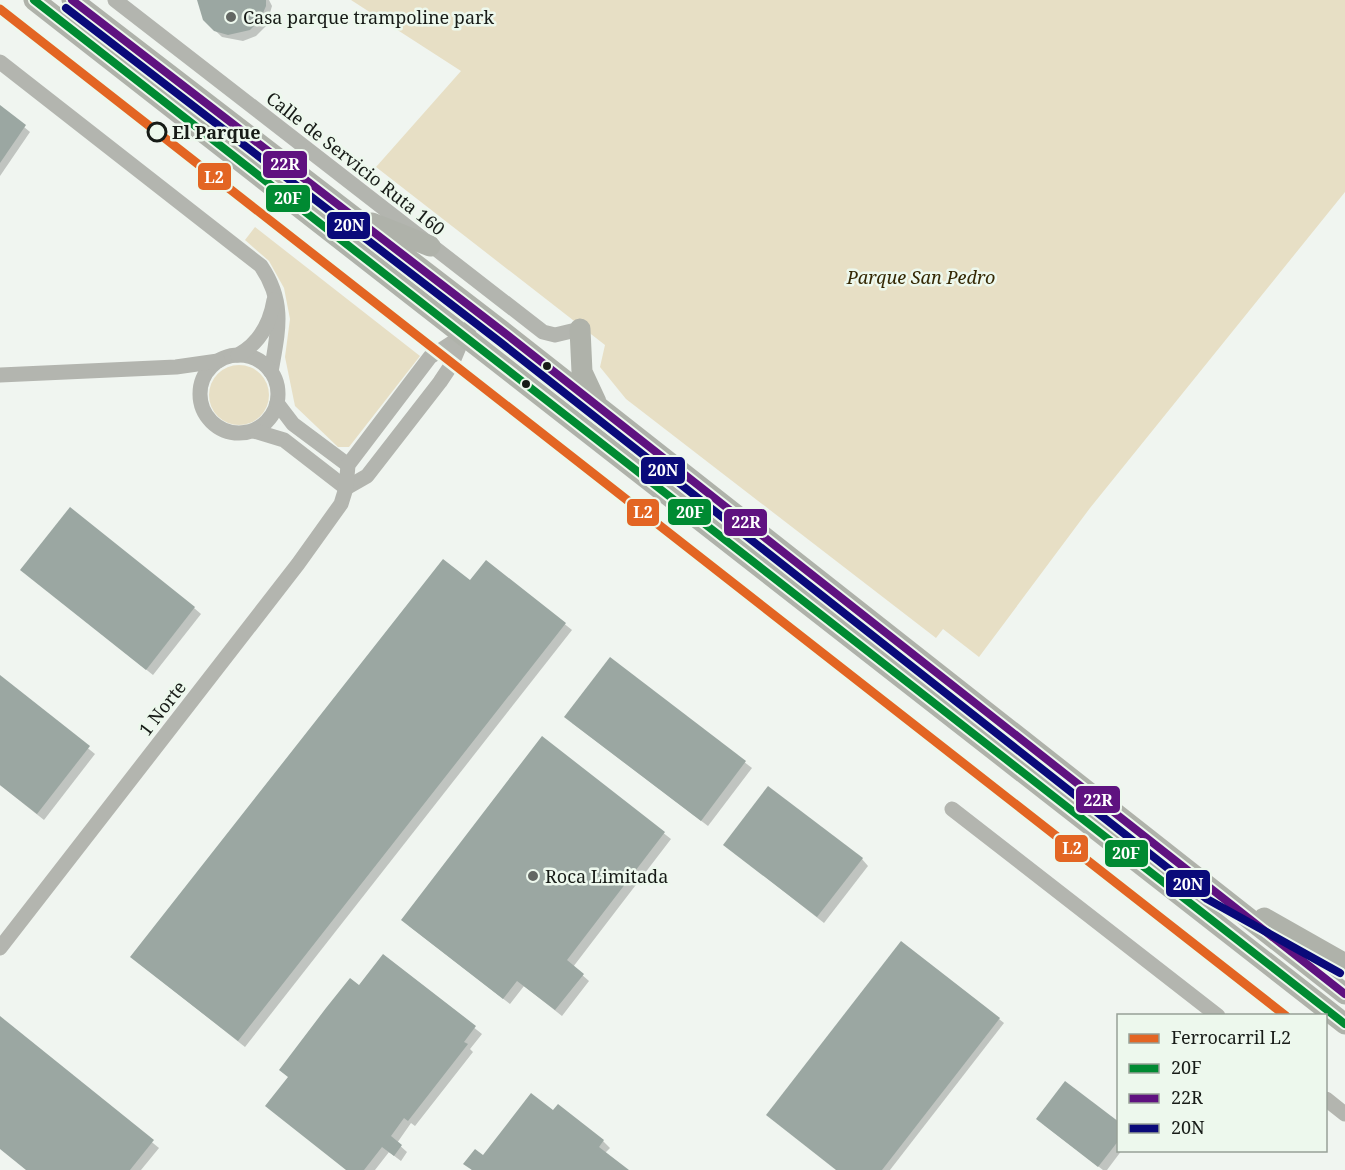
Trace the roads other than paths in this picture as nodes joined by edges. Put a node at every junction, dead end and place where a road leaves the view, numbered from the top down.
1 (34, 0) edge
2 (72, 0) edge
3 (115, 0) edge
4 (0, 62) edge
5 (346, 213) junction
6 (430, 246) junction
7 (274, 297) junction
8 (480, 314) junction
9 (580, 329) joint
10 (464, 335) junction
11 (238, 355) junction
12 (218, 361) junction
13 (176, 367) junction
14 (271, 372) junction
15 (0, 375) edge
16 (201, 385) junction
17 (277, 404) junction
18 (600, 407) junction
19 (254, 431) junction
20 (348, 465) junction
21 (346, 488) junction
22 (952, 809) dead end
23 (1213, 891) junction
24 (0, 948) edge
25 (1343, 963) edge
26 (1345, 994) edge
27 (1215, 1014) edge
28 (1345, 1024) edge
29 (1327, 1100) edge
30 (1345, 1114) edge

1 - 10 highway
2 - 5 highway
3 - 6 street, Calle de Servicio Ruta 160
4 - 7 street
5 - 6 highway
5 - 8 highway
6 - 9 street, Calle de Servicio Ruta 160
7 - 11 street
7 - 14 street
8 - 10 street
8 - 18 highway
9 - 18 highway
10 - 20 street
10 - 21 street
10 - 28 highway
11 - 12 street
11 - 14 street
12 - 13 street
12 - 16 street
13 - 15 street
13 - 16 street
14 - 17 street
16 - 19 street
17 - 19 street
17 - 20 street
18 - 23 highway
19 - 21 street
20 - 21 street, 1 Norte
21 - 24 street, 1 Norte
22 - 27 street
23 - 25 highway
23 - 26 highway
29 - 30 street

